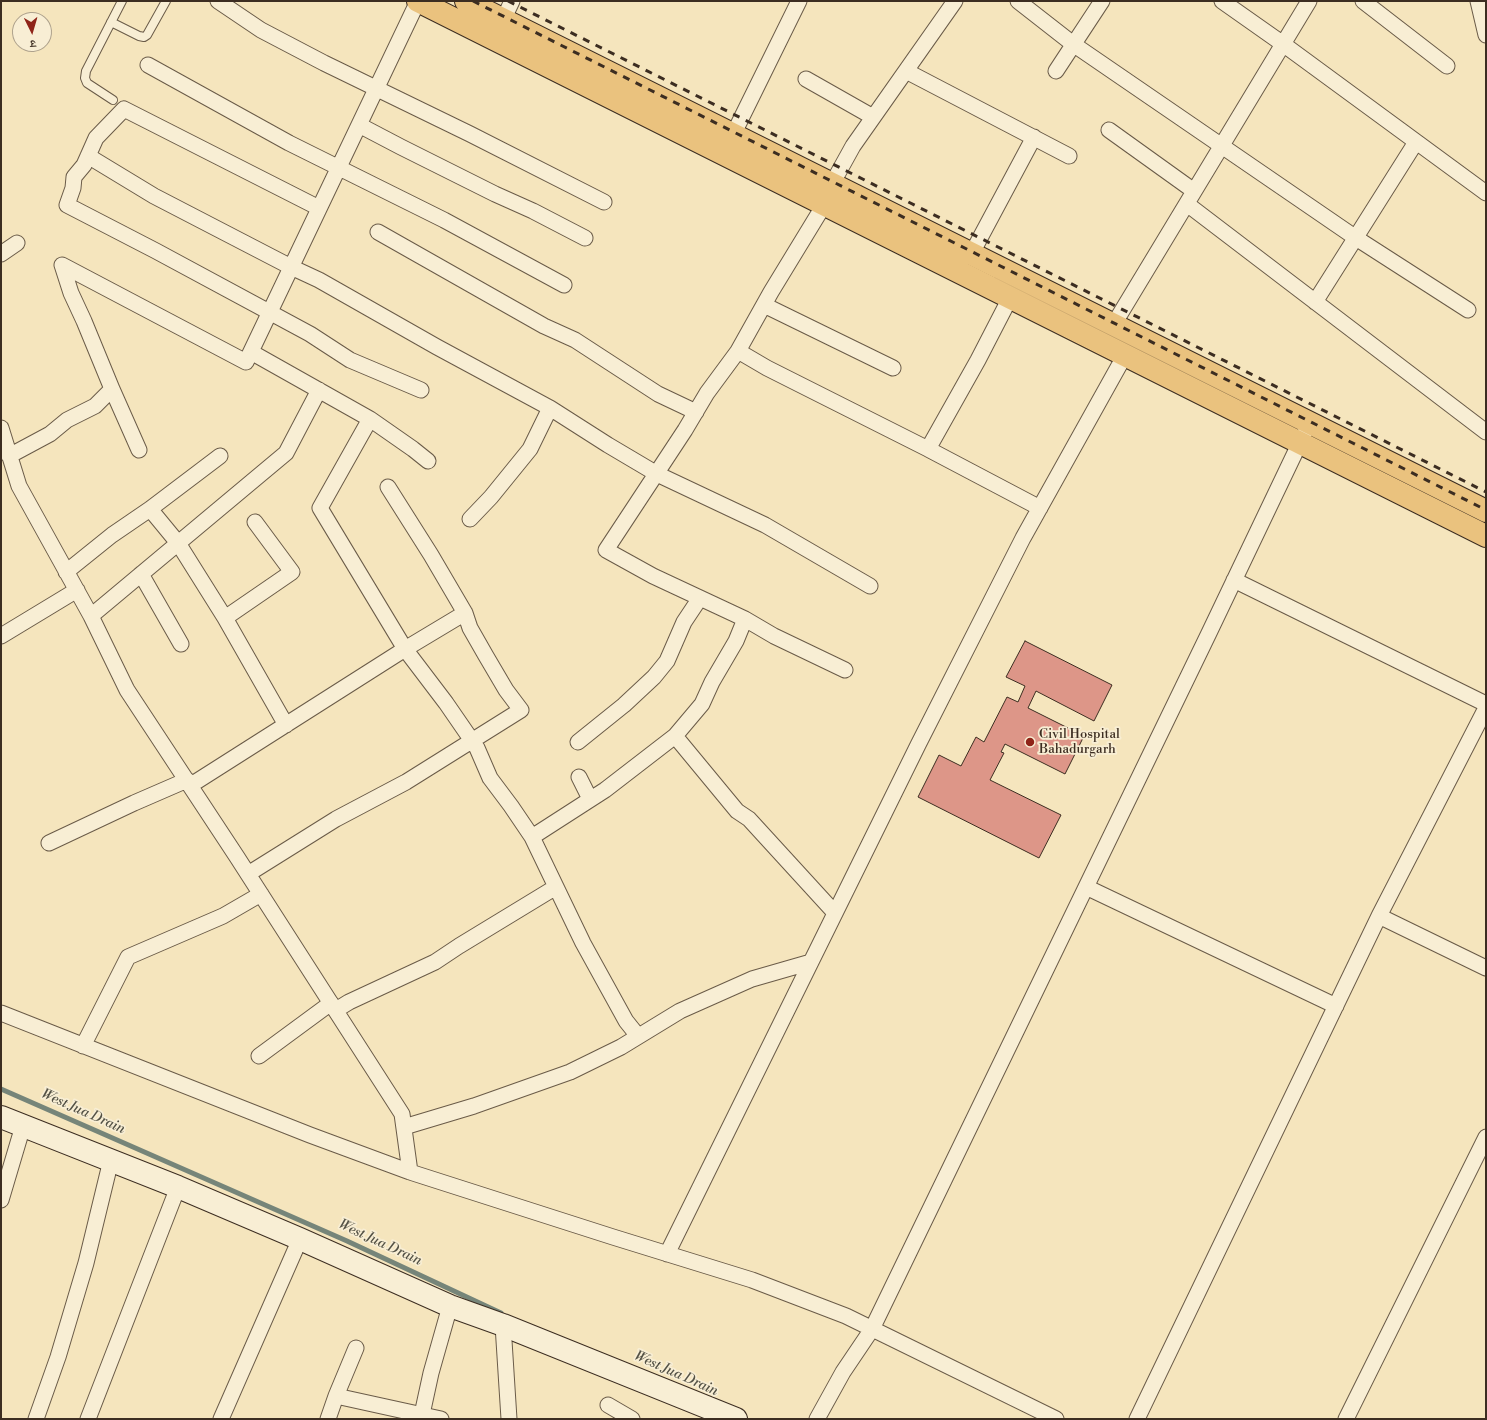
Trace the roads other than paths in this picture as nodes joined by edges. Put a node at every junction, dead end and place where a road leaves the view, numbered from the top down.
1 (122, 1) edge
2 (166, 1) edge
3 (218, 1) edge
4 (418, 1) edge
5 (466, 1) edge
6 (799, 1) edge
7 (956, 1) edge
8 (1018, 1) edge
9 (1102, 1) edge
10 (1222, 1) edge
11 (1310, 1) edge
12 (1363, 1) edge
13 (1478, 1) edge
14 (507, 10) edge
15 (111, 22) junction
16 (1486, 35) edge
17 (1073, 44) junction
18 (1283, 44) junction
19 (148, 65) dead end
20 (1447, 66) dead end
21 (906, 71) junction
22 (1056, 71) dead end
23 (806, 79) dead end
24 (376, 88) junction
25 (113, 100) dead end
26 (873, 117) junction
27 (359, 124) junction
28 (1109, 130) dead end
29 (733, 135) junction
30 (1034, 138) junction
31 (1416, 142) junction
32 (1222, 146) junction
33 (88, 156) junction
34 (1069, 156) dead end
35 (339, 168) junction
36 (832, 184) junction
37 (1194, 191) junction
38 (1486, 193) edge
39 (604, 202) dead end
40 (1187, 204) junction
41 (824, 205) junction
42 (319, 208) junction
43 (378, 232) dead end
44 (585, 238) dead end
45 (1356, 238) junction
46 (17, 243) dead end
47 (972, 253) junction
48 (1, 254) edge
49 (291, 267) junction
50 (564, 285) dead end
51 (1010, 298) junction
52 (1316, 302) junction
53 (764, 305) junction
54 (1468, 310) dead end
55 (270, 313) junction
56 (1114, 324) junction
57 (738, 351) junction
58 (251, 352) junction
59 (1125, 355) junction
60 (893, 368) dead end
61 (112, 390) junction
62 (319, 390) junction
63 (421, 390) dead end
64 (550, 408) junction
65 (696, 412) junction
66 (370, 419) junction
67 (1309, 423) junction
68 (1, 428) edge
69 (1486, 432) edge
70 (1300, 443) junction
71 (928, 449) junction
72 (139, 450) dead end
73 (220, 456) dead end
74 (428, 461) dead end
75 (7, 463) edge
76 (657, 474) junction
77 (388, 487) dead end
78 (1040, 508) junction
79 (150, 509) junction
80 (1486, 511) edge
81 (470, 519) dead end
82 (255, 522) dead end
83 (1486, 536) edge
84 (178, 543) junction
85 (66, 572) junction
86 (141, 574) junction
87 (1234, 580) junction
88 (870, 586) dead end
89 (76, 590) junction
90 (700, 598) junction
91 (465, 612) junction
92 (91, 616) junction
93 (225, 618) junction
94 (744, 619) junction
95 (1, 636) edge
96 (181, 644) dead end
97 (405, 649) junction
98 (845, 670) dead end
99 (1486, 704) edge
100 (1486, 708) edge
101 (286, 725) junction
102 (675, 736) junction
103 (472, 742) junction
104 (578, 742) dead end
105 (578, 777) dead end
106 (189, 783) junction
107 (590, 799) junction
108 (532, 837) junction
109 (49, 843) dead end
110 (248, 874) junction
111 (556, 887) junction
112 (1086, 887) junction
113 (261, 894) junction
114 (835, 913) junction
115 (1379, 916) junction
116 (811, 962) junction
117 (1486, 968) edge
118 (1336, 1006) junction
119 (334, 1007) junction
120 (1, 1013) edge
121 (638, 1036) junction
122 (84, 1046) junction
123 (259, 1056) dead end
124 (1, 1117) edge
125 (23, 1126) junction
126 (404, 1127) junction
127 (1486, 1137) edge
128 (111, 1160) junction
129 (410, 1172) junction
130 (178, 1187) junction
131 (1, 1200) edge
132 (300, 1239) junction
133 (667, 1254) junction
134 (450, 1306) junction
135 (503, 1325) junction
136 (872, 1329) junction
137 (356, 1348) dead end
138 (336, 1396) junction
139 (608, 1405) dead end
140 (421, 1417) edge
141 (36, 1419) edge
142 (88, 1419) edge
143 (221, 1419) edge
144 (328, 1419) edge
145 (441, 1419) edge
146 (509, 1419) edge
147 (632, 1419) edge
148 (736, 1419) edge
149 (817, 1419) edge
150 (1056, 1419) edge
151 (1137, 1419) edge
152 (1346, 1419) edge

1 - 15 lane
2 - 15 lane
3 - 24 street
4 - 24 street
4 - 41 main road
5 - 14 main road
6 - 29 street
7 - 21 street
8 - 17 street
9 - 17 street
10 - 18 street
11 - 18 street
12 - 20 street
13 - 16 street
14 - 29 main road
15 - 25 lane
17 - 22 street
17 - 32 street
18 - 31 street
18 - 32 street
19 - 35 street
21 - 26 street
21 - 30 street
23 - 26 street
24 - 27 street
24 - 39 street
26 - 36 street
27 - 35 street
27 - 44 street
28 - 37 street
29 - 36 main road
30 - 34 street
30 - 47 street
31 - 38 street
31 - 45 street
32 - 37 street
32 - 45 street
33 - 42 street
33 - 49 street
33 - 55 street
35 - 42 street
35 - 50 street
36 - 41 street
36 - 47 main road
37 - 40 street
40 - 52 street
40 - 56 street
41 - 51 main road
41 - 53 street
42 - 49 street
43 - 65 street
45 - 52 street
45 - 54 street
46 - 48 street
47 - 56 main road
49 - 55 street
49 - 64 street
51 - 59 main road
51 - 71 street
52 - 69 street
53 - 57 street
53 - 60 street
55 - 58 street
55 - 63 street
56 - 67 main road
57 - 65 street
57 - 71 street
58 - 61 street
58 - 62 street
59 - 70 main road
59 - 78 street
61 - 72 street
61 - 75 street
62 - 66 street
62 - 84 street
64 - 76 street
64 - 81 street
65 - 76 street
66 - 74 street
66 - 97 street
67 - 70 street
67 - 80 main road
68 - 75 street
70 - 83 main road
70 - 87 street
71 - 78 street
73 - 79 street
75 - 85 street
76 - 88 street
76 - 90 street
77 - 91 street
78 - 114 street
79 - 84 street
79 - 85 street
82 - 93 street
84 - 86 street
84 - 93 street
85 - 89 street
86 - 92 street
86 - 96 street
87 - 99 street
87 - 112 street
89 - 92 street
89 - 95 street
90 - 94 street
90 - 104 street
91 - 97 street
91 - 103 street
92 - 106 street
93 - 101 street
94 - 98 street
94 - 102 street
97 - 101 street
97 - 103 street
100 - 115 street
101 - 106 street
102 - 107 street
102 - 114 street
103 - 108 street
103 - 110 street
105 - 107 street
106 - 109 street
106 - 110 street
107 - 108 street
108 - 111 street
110 - 113 street
111 - 119 street
111 - 121 street
112 - 118 street
112 - 136 street
113 - 119 street
113 - 122 street
114 - 116 street
115 - 117 street
115 - 118 street
116 - 121 street
116 - 133 street
118 - 151 street
119 - 123 street
119 - 126 street
120 - 122 street
121 - 126 street
122 - 129 street
124 - 125 main road
125 - 128 main road
125 - 131 street
126 - 129 street
127 - 152 street
128 - 130 main road
128 - 141 street
129 - 133 street
130 - 132 main road
130 - 142 street
132 - 134 main road
132 - 143 street
133 - 136 street
134 - 135 main road
134 - 140 street
135 - 146 street
135 - 148 main road
136 - 149 street
136 - 150 street
137 - 138 street
138 - 140 street
138 - 144 street
139 - 147 street
140 - 145 street

